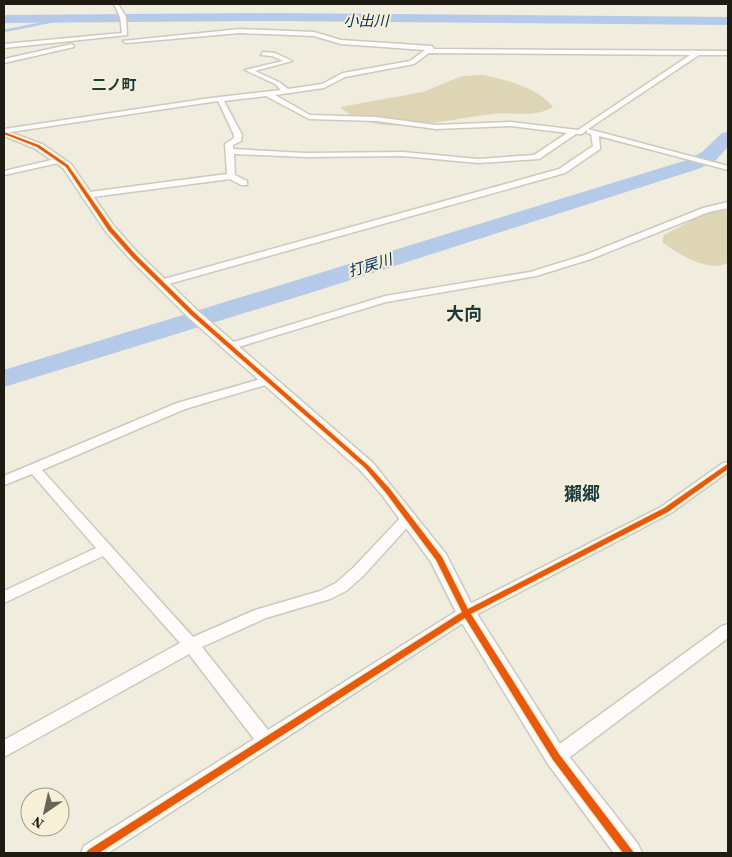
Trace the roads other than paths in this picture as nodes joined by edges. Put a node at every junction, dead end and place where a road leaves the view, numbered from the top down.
1 (116, 4) edge
2 (125, 34) junction
3 (126, 41) junction
4 (4, 46) edge
5 (430, 49) junction
6 (697, 53) junction
7 (728, 53) edge
8 (264, 54) dead end
9 (4, 61) edge
10 (243, 67) dead end
11 (250, 70) junction
12 (287, 92) junction
13 (268, 94) junction
14 (220, 99) junction
15 (585, 130) junction
16 (4, 132) edge
17 (575, 132) junction
18 (595, 133) junction
19 (230, 151) junction
20 (60, 160) junction
21 (728, 168) edge
22 (4, 173) edge
23 (231, 176) junction
24 (244, 183) dead end
25 (85, 195) junction
26 (728, 205) edge
27 (161, 283) junction
28 (231, 346) junction
29 (268, 381) junction
30 (728, 466) edge
31 (35, 470) junction
32 (4, 481) edge
33 (410, 517) junction
34 (104, 550) junction
35 (4, 597) edge
36 (466, 613) junction
37 (728, 630) edge
38 (191, 645) junction
39 (267, 742) junction
40 (4, 750) edge
41 (556, 757) junction
42 (91, 853) edge
43 (628, 853) edge

1 - 2 street
2 - 3 street
2 - 4 street
3 - 5 street
3 - 9 street
5 - 6 street
5 - 12 street
6 - 7 street
6 - 15 street
8 - 11 street
10 - 11 street
11 - 12 street
12 - 13 street
13 - 14 street
13 - 17 street
14 - 16 street
14 - 19 street
15 - 17 street
15 - 18 street
16 - 20 street
17 - 19 street
18 - 21 street
18 - 27 street
19 - 23 street
20 - 22 street
20 - 25 street
23 - 24 street
23 - 25 street
25 - 27 street
26 - 28 street
27 - 28 street
28 - 29 street
29 - 31 street
29 - 33 street
30 - 36 street
31 - 32 street
31 - 34 street
33 - 36 street
33 - 38 street
34 - 35 street
34 - 38 street
36 - 39 street
36 - 41 street
37 - 41 street
38 - 39 street
38 - 40 street
39 - 42 street
41 - 43 street

